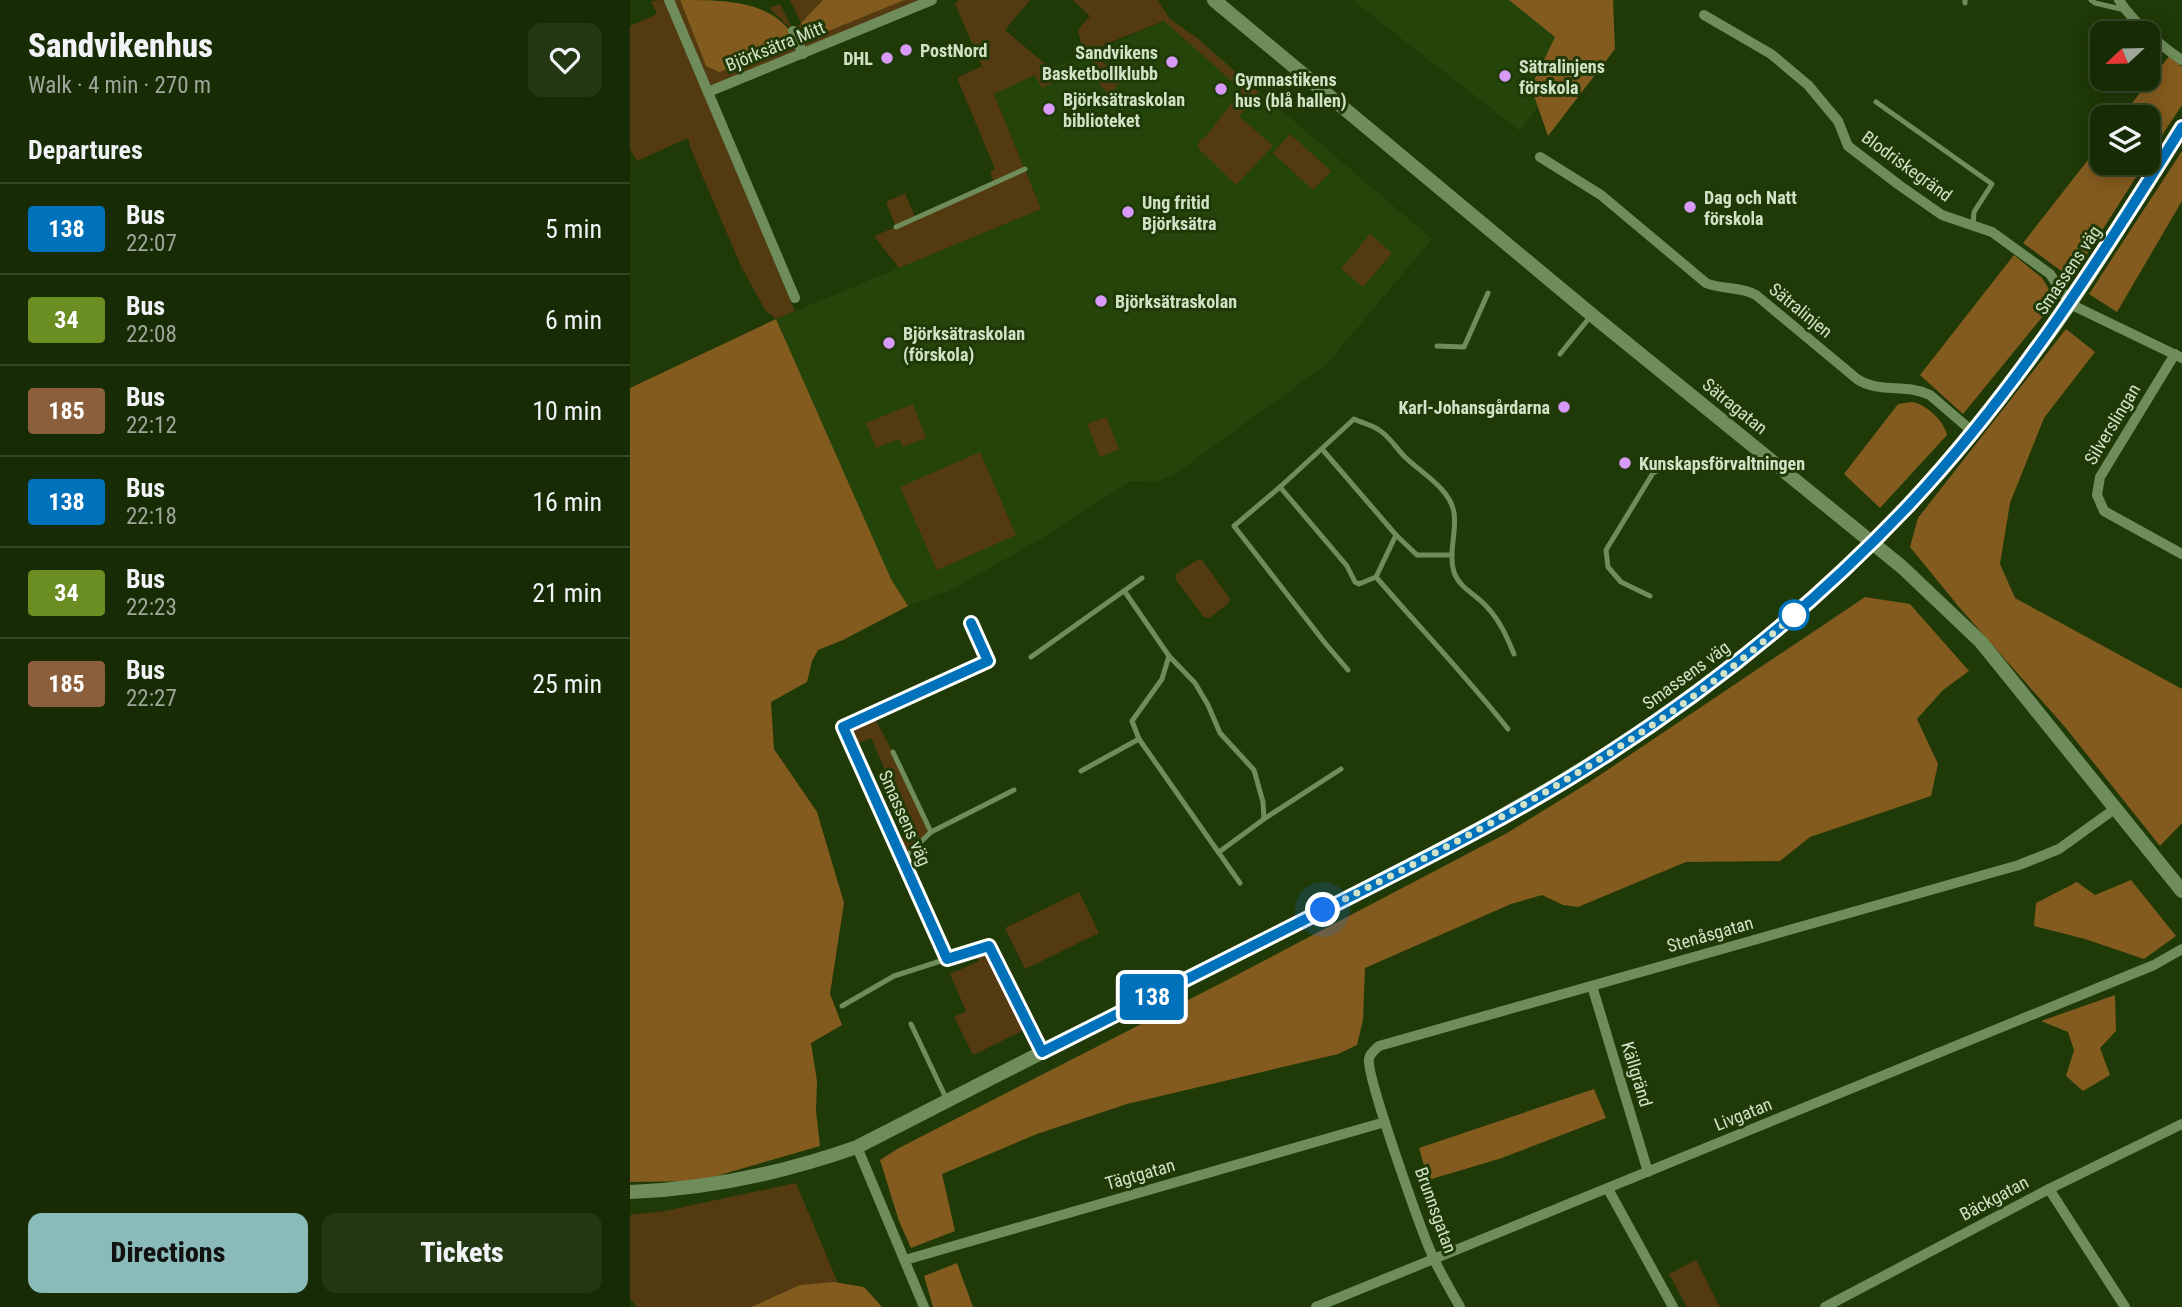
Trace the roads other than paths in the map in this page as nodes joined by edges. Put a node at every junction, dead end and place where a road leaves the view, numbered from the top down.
1 (669, 0) edge
2 (932, 0) edge
3 (1214, 0) edge
4 (2091, 0) edge
5 (2122, 5) edge
6 (1704, 15) dead end
7 (793, 31) dead end
8 (803, 54) junction
9 (2182, 60) edge
10 (708, 92) junction
11 (1876, 102) dead end
12 (2182, 127) edge
13 (1540, 157) dead end
14 (1025, 169) dead end
15 (1973, 225) junction
16 (896, 227) dead end
17 (1488, 293) dead end
18 (795, 299) dead end
19 (2070, 304) junction
20 (1592, 315) junction
21 (1437, 346) dead end
22 (1560, 354) dead end
23 (2179, 356) edge
24 (1973, 432) junction
25 (1322, 449) junction
26 (1698, 467) dead end
27 (1280, 487) junction
28 (1396, 535) junction
29 (1871, 543) junction
30 (2182, 554) edge
31 (1452, 555) junction
32 (1376, 577) junction
33 (1142, 578) dead end
34 (1125, 592) junction
35 (1650, 596) dead end
36 (971, 623) dead end
37 (1514, 654) dead end
38 (1169, 656) junction
39 (1031, 657) dead end
40 (1348, 670) dead end
41 (1508, 729) dead end
42 (1139, 739) junction
43 (893, 752) dead end
44 (1341, 769) dead end
45 (1081, 771) dead end
46 (1014, 790) dead end
47 (2116, 808) junction
48 (1264, 819) junction
49 (930, 832) junction
50 (1219, 852) junction
51 (902, 860) junction
52 (1240, 883) dead end
53 (2182, 891) edge
54 (2182, 949) edge
55 (947, 959) junction
56 (1592, 986) junction
57 (842, 1006) dead end
58 (911, 1024) dead end
59 (1042, 1052) junction
60 (948, 1101) junction
61 (1385, 1122) junction
62 (2182, 1124) edge
63 (857, 1147) junction
64 (1648, 1172) junction
65 (1608, 1189) junction
66 (2049, 1189) junction
67 (630, 1192) edge
68 (1433, 1258) junction
69 (905, 1260) junction
70 (924, 1307) edge
71 (1316, 1307) edge
72 (1460, 1307) edge
73 (1673, 1307) edge
74 (1825, 1307) edge
75 (2125, 1307) edge

1 - 10 street
2 - 8 street, Björksätra Mitt
3 - 20 street, Sätragatan
4 - 5 lane
5 - 9 street
6 - 15 street, Blodriskegränd
7 - 8 street
8 - 10 street, Björksätra Mitt
10 - 18 street
11 - 15 lane
12 - 19 street, Smassens väg
13 - 24 street, Sätralinjen
14 - 16 lane
15 - 19 street, Blodriskegränd
17 - 21 lane
19 - 23 street, Silverslingan
19 - 24 street, Smassens väg
20 - 22 lane
20 - 29 street, Sätragatan
23 - 30 street, Silverslingan
24 - 29 street, Smassens väg
25 - 27 lane
25 - 28 lane
25 - 31 lane
26 - 35 lane
27 - 32 lane
27 - 40 lane
28 - 31 lane
28 - 32 lane
29 - 47 street, Sätragatan
29 - 59 street, Smassens väg
31 - 37 lane
32 - 41 lane
33 - 34 lane
34 - 38 lane
34 - 39 lane
36 - 51 street, Smassens väg
38 - 42 lane
38 - 48 lane
42 - 45 lane
42 - 50 lane
43 - 49 lane
44 - 48 lane
46 - 49 lane
47 - 53 street, Sätragatan
47 - 56 street, Stenåsgatan
48 - 50 lane
49 - 51 lane
50 - 52 lane
51 - 55 street, Smassens väg
54 - 64 street, Livgatan
55 - 57 lane
55 - 59 street
56 - 61 street, Stenåsgatan
56 - 64 street, Källgränd
58 - 60 lane
59 - 60 street, Smassens väg
60 - 63 street, Smassens väg
61 - 68 street, Brunnsgatan
61 - 69 street, Tägtgatan
62 - 66 street, Bäckgatan
63 - 67 street, Smassens väg
63 - 69 street
64 - 65 street, Livgatan
65 - 68 street, Livgatan
65 - 73 street
66 - 74 street, Bäckgatan
66 - 75 street
68 - 71 street, Livgatan
68 - 72 street, Brunnsgatan
69 - 70 street

